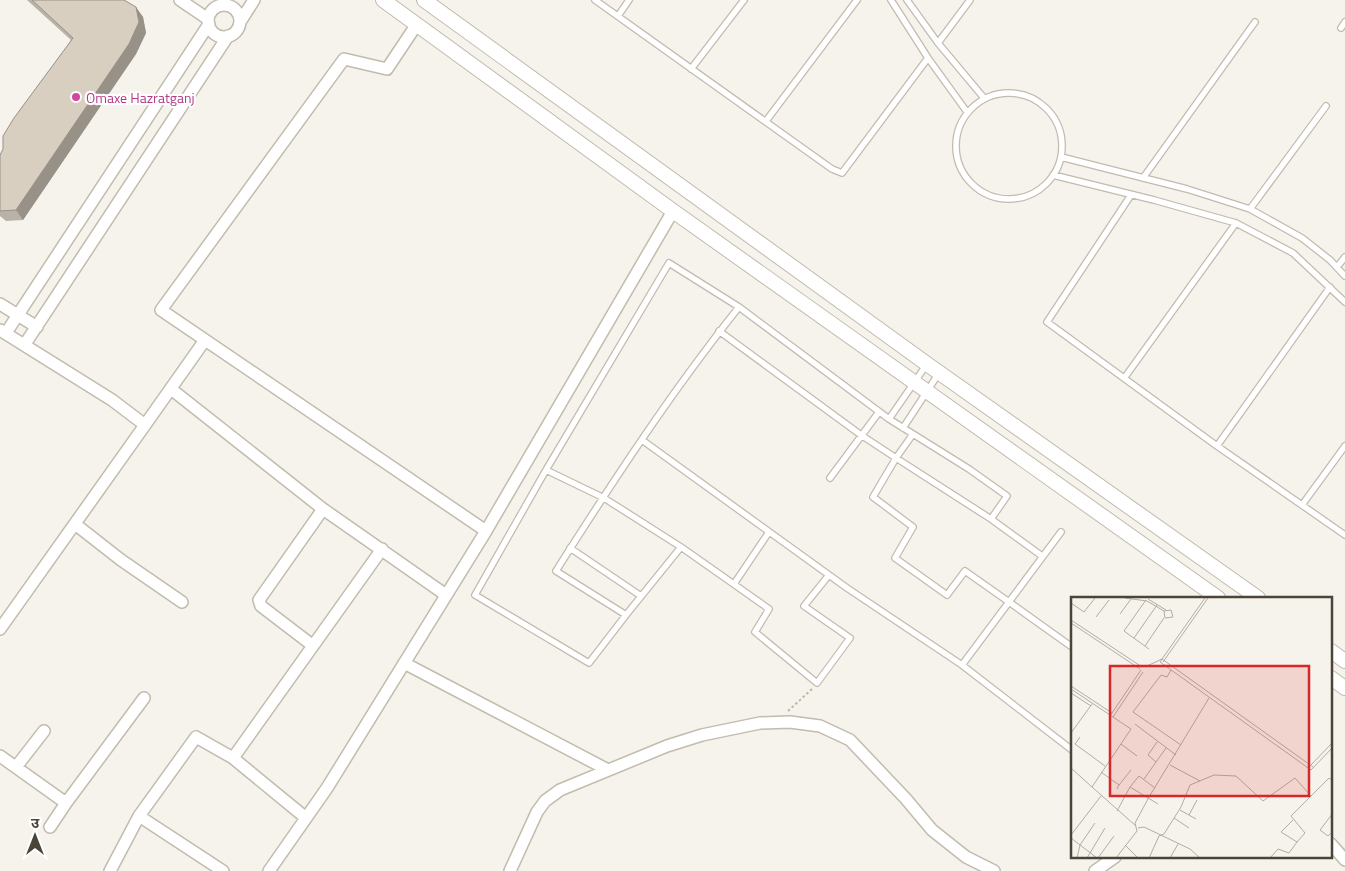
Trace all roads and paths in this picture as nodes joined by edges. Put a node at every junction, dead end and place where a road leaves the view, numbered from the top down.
1 (180, 0) edge
2 (253, 0) edge
3 (384, 0) edge
4 (424, 0) edge
5 (595, 0) edge
6 (629, 0) edge
7 (744, 0) edge
8 (858, 0) edge
9 (891, 0) edge
10 (907, 0) edge
11 (970, 0) edge
12 (213, 3) edge
13 (231, 7) junction
14 (618, 16) junction
15 (209, 22) junction
16 (240, 22) junction
17 (1255, 22) dead end
18 (417, 24) junction
19 (228, 36) junction
20 (938, 42) junction
21 (928, 58) junction
22 (691, 69) junction
23 (984, 98) junction
24 (1326, 106) dead end
25 (967, 112) junction
26 (766, 121) junction
27 (137, 134) junction
28 (155, 147) junction
29 (1061, 157) junction
30 (1053, 175) junction
31 (1143, 178) junction
32 (1131, 195) junction
33 (1250, 209) junction
34 (672, 211) junction
35 (1236, 223) junction
36 (1345, 257) edge
37 (1337, 267) junction
38 (1345, 276) edge
39 (1330, 287) junction
40 (1345, 302) edge
41 (0, 304) edge
42 (739, 307) junction
43 (18, 316) junction
44 (37, 327) junction
45 (3, 331) edge
46 (720, 331) junction
47 (206, 340) junction
48 (25, 344) junction
49 (927, 364) junction
50 (939, 372) junction
51 (1124, 377) junction
52 (914, 384) junction
53 (171, 389) junction
54 (926, 393) junction
55 (878, 412) junction
56 (889, 419) junction
57 (145, 425) junction
58 (903, 428) junction
59 (913, 434) junction
60 (861, 435) junction
61 (642, 440) junction
62 (1217, 446) junction
63 (1345, 446) edge
64 (896, 458) junction
65 (546, 470) junction
66 (830, 478) dead end
67 (604, 498) junction
68 (1302, 505) junction
69 (323, 509) junction
70 (991, 519) junction
71 (75, 524) junction
72 (486, 532) junction
73 (769, 532) junction
74 (1061, 532) dead end
75 (1345, 535) edge
76 (681, 547) junction
77 (570, 548) junction
78 (382, 549) junction
79 (1042, 556) junction
80 (829, 575) junction
81 (734, 584) junction
82 (446, 595) junction
83 (641, 596) junction
84 (1217, 597) edge
85 (1257, 597) edge
86 (182, 602) dead end
87 (1009, 602) junction
88 (626, 615) junction
89 (0, 629) edge
90 (312, 645) junction
91 (1071, 646) edge
92 (1332, 652) edge
93 (1345, 661) edge
94 (404, 663) junction
95 (962, 665) junction
96 (817, 683) junction
97 (144, 698) dead end
98 (773, 723) junction
99 (44, 731) dead end
100 (1071, 749) edge
101 (0, 756) edge
102 (233, 758) junction
103 (16, 767) junction
104 (608, 770) junction
105 (66, 803) junction
106 (139, 816) junction
107 (306, 818) junction
108 (50, 828) dead end
109 (1332, 845) edge
110 (1114, 858) edge
111 (1345, 860) edge
112 (110, 871) edge
113 (223, 871) edge
114 (269, 871) edge
115 (510, 871) edge
116 (994, 871) edge
117 (1095, 871) edge

1 - 15 street
2 - 13 street
2 - 16 street
3 - 18 street
4 - 49 street
5 - 14 lane
6 - 14 lane
7 - 22 lane
8 - 26 lane
9 - 21 lane
10 - 20 lane
11 - 20 lane
12 - 13 street
12 - 15 street
13 - 16 street
14 - 22 lane
15 - 19 street
15 - 27 street
16 - 19 street
17 - 31 lane
18 - 34 street
18 - 47 street
19 - 28 street
20 - 23 lane
21 - 25 lane
21 - 26 lane
22 - 26 lane
23 - 25 lane
23 - 29 lane
24 - 33 lane
25 - 30 lane
27 - 28 street
27 - 43 street
28 - 44 street
29 - 30 lane
29 - 31 lane
30 - 32 lane
31 - 33 lane
32 - 35 lane
32 - 51 lane
33 - 37 lane
34 - 52 street
34 - 72 street
35 - 39 lane
35 - 51 lane
36 - 37 lane
37 - 38 lane
39 - 40 lane
39 - 62 lane
41 - 43 street
42 - 46 lane
42 - 55 lane
42 - 65 lane
43 - 44 street
43 - 45 street
44 - 48 street
45 - 48 street
46 - 60 lane
46 - 61 lane
47 - 53 street
47 - 72 street
48 - 57 street
49 - 50 street
49 - 52 lane
50 - 54 lane
50 - 85 street
51 - 62 lane
52 - 54 street
52 - 56 lane
53 - 57 street
53 - 69 street
54 - 58 lane
54 - 84 street
55 - 56 lane
55 - 60 lane
56 - 58 lane
57 - 71 street
58 - 59 lane
59 - 64 lane
59 - 70 lane
60 - 64 lane
60 - 66 lane
61 - 67 lane
61 - 73 lane
62 - 68 lane
63 - 68 lane
64 - 70 lane
64 - 87 lane
65 - 67 lane
65 - 88 lane
67 - 76 lane
67 - 77 lane
68 - 75 lane
69 - 78 street
69 - 90 street
70 - 79 lane
71 - 86 street
71 - 89 street
72 - 82 street
73 - 80 lane
73 - 81 lane
74 - 79 lane
76 - 81 lane
76 - 83 lane
77 - 83 lane
77 - 88 lane
78 - 82 street
78 - 90 street
79 - 87 lane
80 - 95 lane
80 - 96 lane
81 - 96 lane
82 - 94 street
83 - 88 lane
87 - 91 lane
87 - 95 lane
90 - 102 street
92 - 93 street
94 - 104 street
94 - 107 street
95 - 100 lane
96 - 98 path
97 - 105 street
98 - 104 street
98 - 116 street
99 - 103 street
101 - 103 street
102 - 106 street
102 - 107 street
103 - 105 street
104 - 115 street
105 - 108 street
106 - 112 street
106 - 113 street
107 - 114 street
109 - 111 street
110 - 117 street

